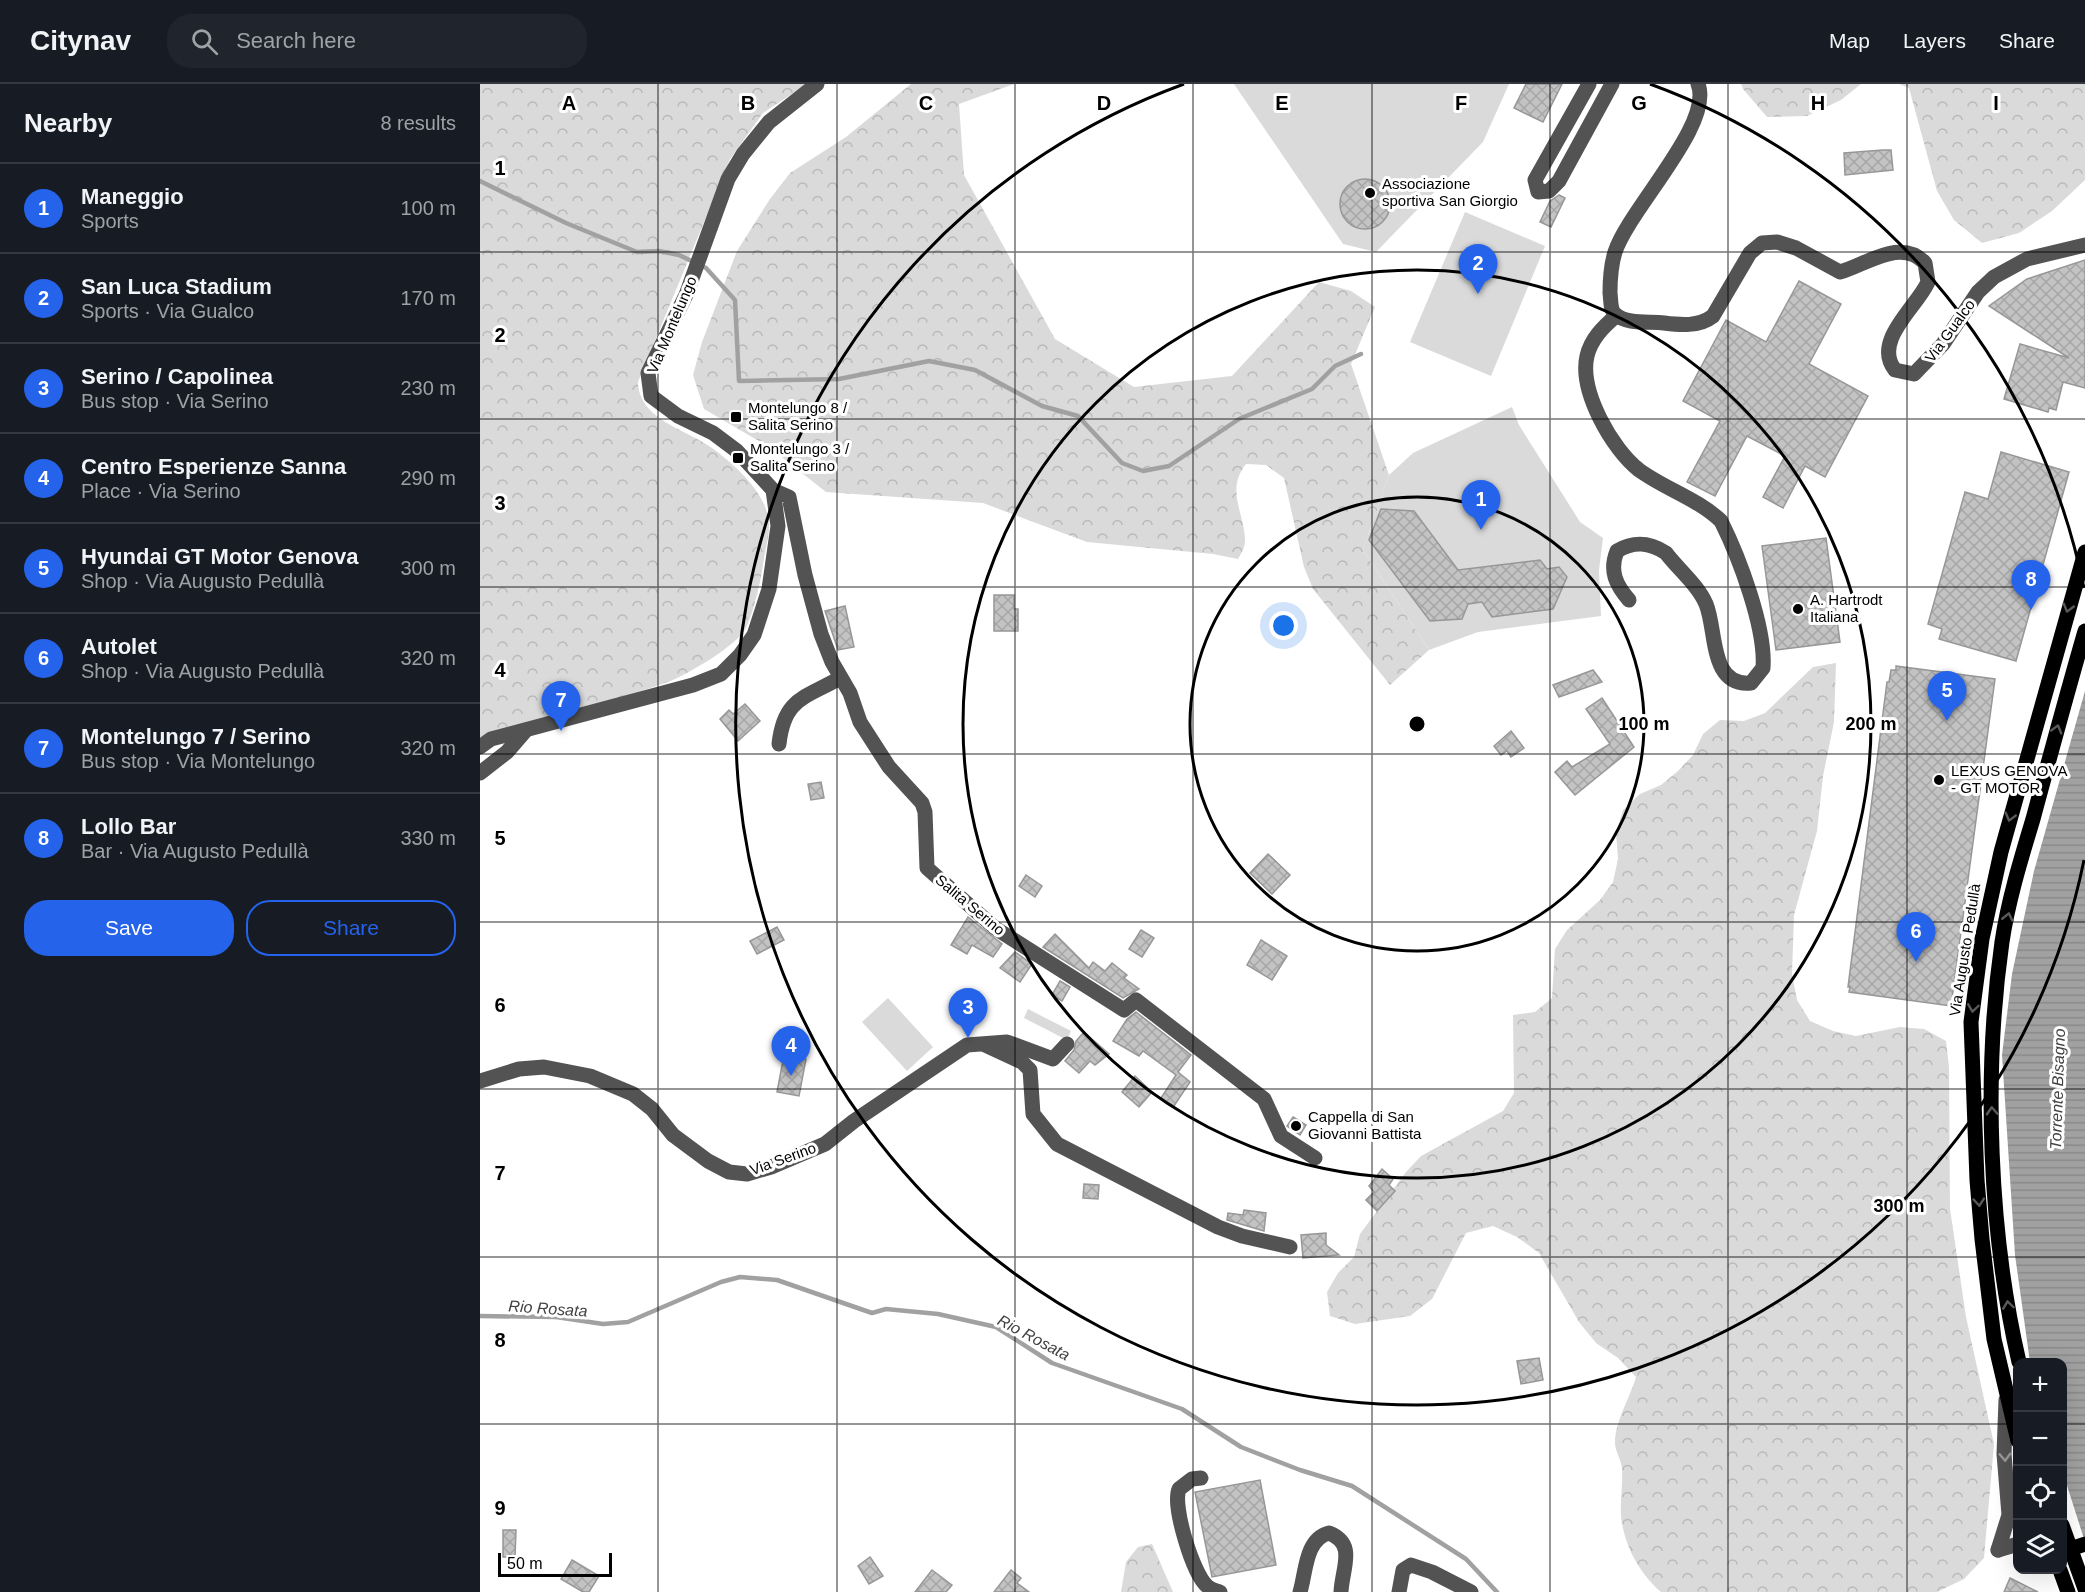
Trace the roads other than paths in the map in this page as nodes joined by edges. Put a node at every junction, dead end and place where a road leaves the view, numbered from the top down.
1 (817, 84) edge
2 (1589, 84) edge
3 (1612, 84) edge
4 (1698, 84) edge
5 (2085, 245) edge
6 (1616, 316) junction
7 (773, 490) junction
8 (2085, 552) edge
9 (1629, 600) dead end
10 (2085, 630) edge
11 (840, 678) junction
12 (526, 730) junction
13 (780, 744) dead end
14 (480, 747) edge
15 (480, 773) edge
16 (982, 1044) junction
17 (1067, 1044) dead end
18 (480, 1081) edge
19 (1315, 1158) dead end
20 (1290, 1247) dead end
21 (2018, 1358) edge
22 (2006, 1400) junction
23 (2013, 1424) edge
24 (1201, 1478) dead end
25 (2013, 1520) edge
26 (2067, 1533) edge
27 (2013, 1546) edge
28 (2075, 1547) edge
29 (2062, 1574) edge
30 (2085, 1589) edge
31 (1220, 1592) edge
32 (1300, 1592) edge
33 (1341, 1592) edge
34 (1399, 1592) edge
35 (1471, 1592) edge
36 (2068, 1592) edge

1 - 7 street, Via Montelungo
2 - 3 street
4 - 6 street
5 - 6 street, Via Gualco
6 - 9 street
7 - 11 street, Salita Serino
7 - 12 street
8 -> 22 main road, Via Augusto Pedullà
21 -> 10 main road
11 - 13 street
11 - 19 street, Salita Serino
12 - 14 street
12 - 15 street
16 - 17 street, Via Serino
16 - 18 street, Via Serino
16 - 20 street
22 - 23 main road, Via Augusto Pedullà
22 -> 25 street, Via Augusto Pedullà
24 - 31 street
25 - 27 street, Via Augusto Pedullà
26 - 28 main road
28 - 30 main road
29 - 36 main road
32 - 33 street
34 - 35 street

